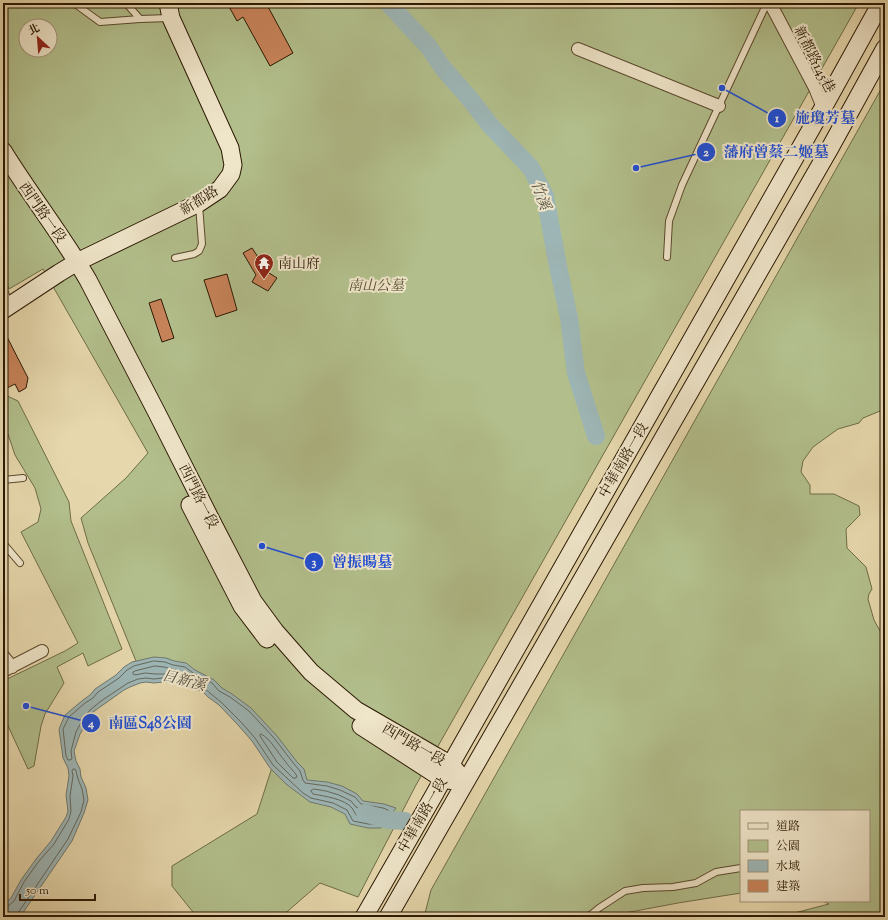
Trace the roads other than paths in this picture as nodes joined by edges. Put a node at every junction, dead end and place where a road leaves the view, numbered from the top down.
1 (74, 3) edge
2 (126, 3) edge
3 (768, 3) edge
4 (881, 3) edge
5 (170, 10) edge
6 (140, 19) junction
7 (885, 48) edge
8 (578, 49) dead end
9 (719, 106) junction
10 (823, 108) junction
11 (3, 151) edge
12 (3, 170) edge
13 (199, 203) junction
14 (667, 257) dead end
15 (175, 258) dead end
16 (72, 265) junction
17 (3, 288) edge
18 (6, 308) edge
19 (23, 478) dead end
20 (3, 480) edge
21 (3, 543) edge
22 (20, 563) dead end
23 (42, 651) dead end
24 (3, 656) edge
25 (8, 669) edge
26 (447, 772) junction
27 (465, 783) junction
28 (740, 868) edge
29 (589, 916) edge
30 (364, 917) edge
31 (388, 917) edge
32 (622, 917) edge

1 - 6 lane
2 - 6 lane
3 - 9 lane
3 - 10 street, 新都路145巷
4 - 10 street, 中華南路一段
5 - 6 lane
5 - 13 street, 新都路
7 - 27 street, 中華南路一段
8 - 9 street
9 - 14 lane
10 - 26 street, 中華南路一段
11 - 16 street, 西門路一段
12 - 16 street, 西門路一段
13 - 15 lane
13 - 16 street, 新都路
16 - 18 street, 新都路
16 - 26 street, 西門路一段
17 - 18 lane
19 - 20 lane
21 - 22 lane
23 - 25 street
24 - 25 street
26 - 27 street, 西門路一段
26 - 30 street, 中華南路一段
27 - 31 street, 中華南路一段
28 - 29 lane
29 - 32 lane

